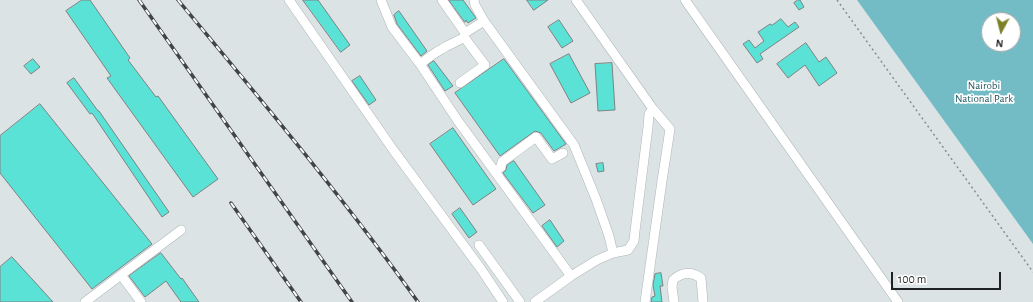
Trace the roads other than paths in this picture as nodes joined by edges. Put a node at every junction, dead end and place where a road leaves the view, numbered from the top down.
1 (289, 0) edge
2 (381, 0) edge
3 (442, 0) edge
4 (474, 0) edge
5 (576, 0) edge
6 (685, 0) edge
7 (484, 21) junction
8 (464, 35) junction
9 (420, 64) junction
10 (460, 83) dead end
11 (654, 109) junction
12 (579, 155) junction
13 (495, 171) junction
14 (181, 230) dead end
15 (479, 245) dead end
16 (613, 253) junction
17 (121, 275) junction
18 (571, 276) junction
19 (85, 302) edge
20 (141, 302) edge
21 (503, 302) edge
22 (520, 302) edge
23 (535, 302) edge
24 (645, 302) edge
25 (674, 302) edge
26 (703, 302) edge
27 (898, 302) edge

1 - 21 lane
2 - 9 lane
3 - 8 lane
4 - 7 lane
5 - 11 lane
6 - 27 lane
7 - 8 lane
7 - 12 lane
8 - 9 lane
8 - 10 lane
9 - 13 lane
11 - 16 lane
11 - 24 lane
12 - 13 lane
12 - 16 lane
13 - 18 lane
14 - 17 lane
15 - 22 lane
16 - 18 lane
17 - 19 lane
17 - 20 lane
18 - 23 lane
25 - 26 lane

